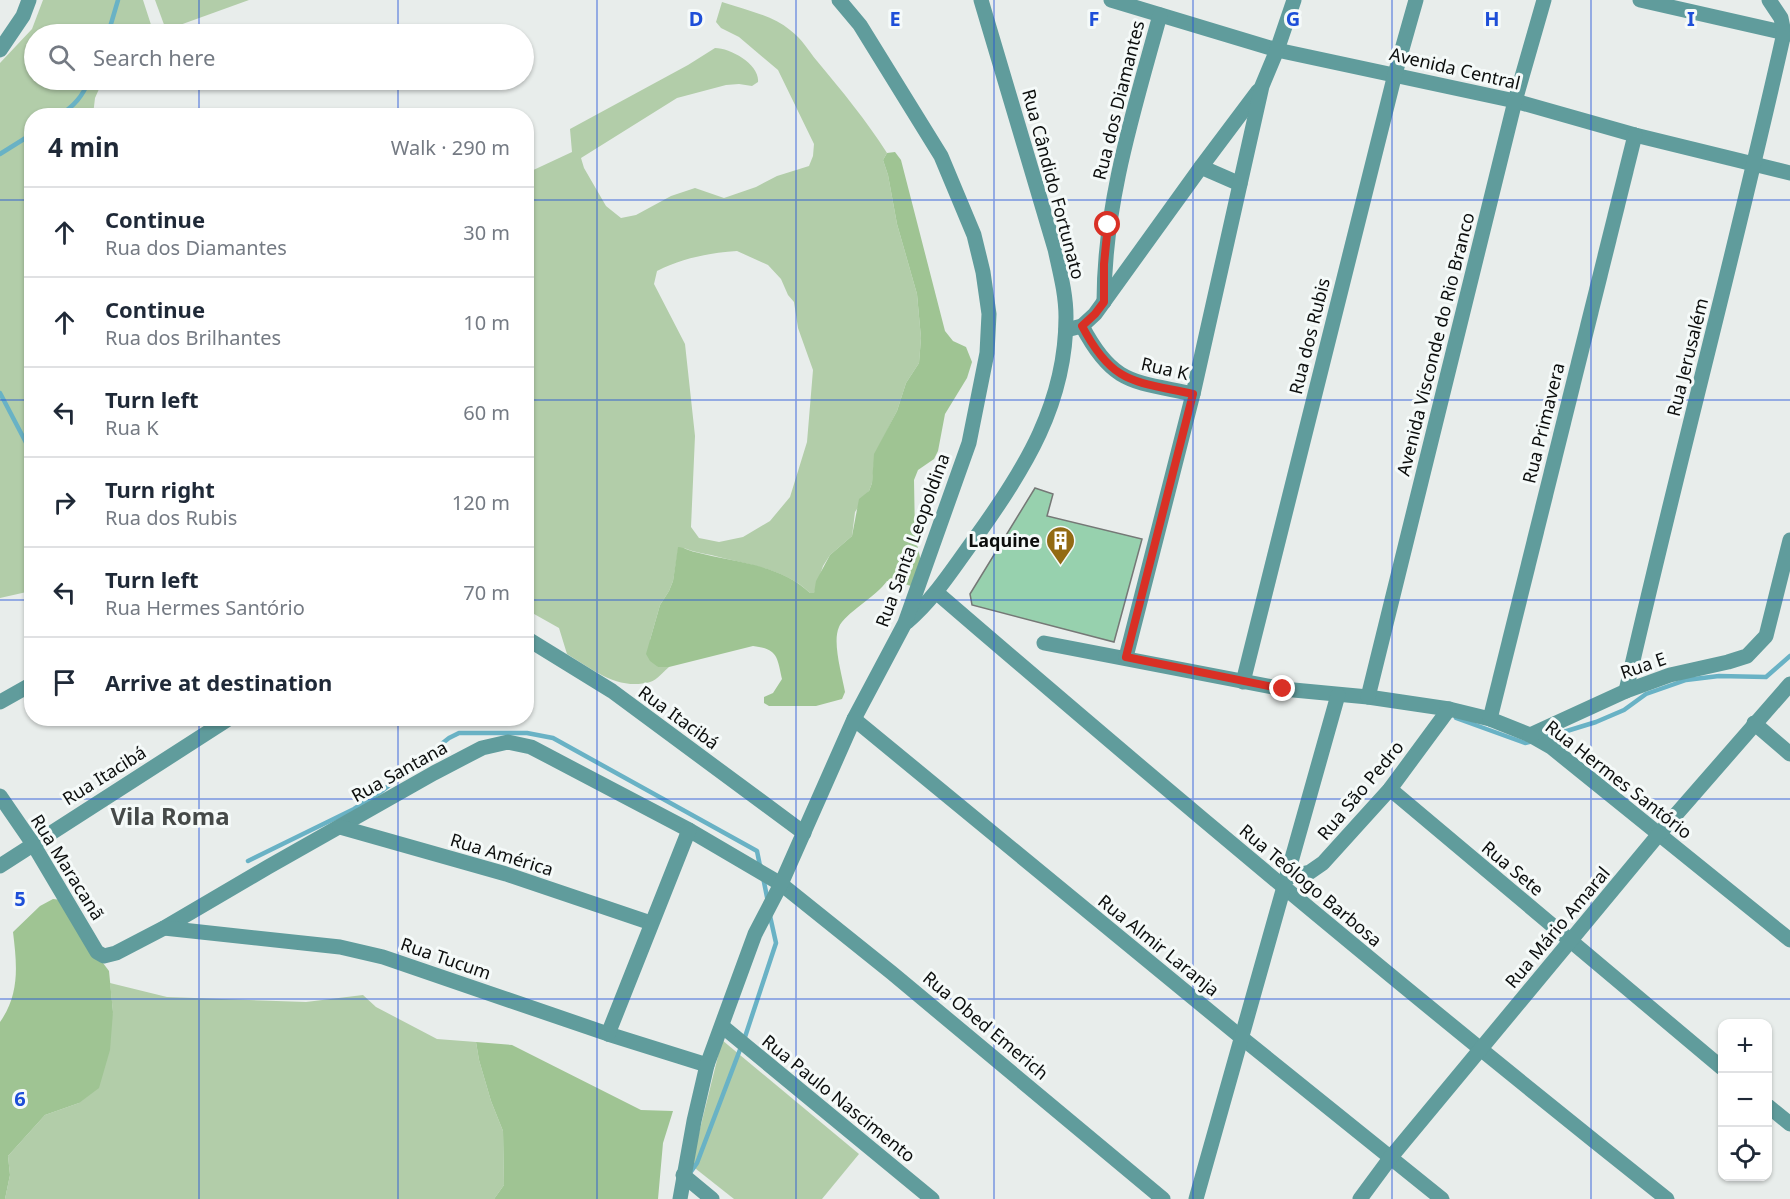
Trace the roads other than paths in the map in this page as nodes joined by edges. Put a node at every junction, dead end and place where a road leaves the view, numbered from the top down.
1 (29, 0) edge
2 (839, 0) edge
3 (981, 0) edge
4 (1111, 0) edge
5 (1294, 0) edge
6 (1416, 0) edge
7 (1544, 0) edge
8 (1640, 0) edge
9 (1769, 0) edge
10 (1160, 15) junction
11 (1787, 34) edge
12 (0, 50) edge
13 (1277, 50) junction
14 (1395, 74) junction
15 (1262, 86) junction
16 (1515, 101) junction
17 (1635, 135) junction
18 (1755, 165) junction
19 (1201, 167) junction
20 (1790, 173) edge
21 (1240, 184) junction
22 (1104, 302) junction
23 (1082, 326) junction
24 (1066, 330) junction
25 (1193, 394) junction
26 (1789, 551) edge
27 (936, 592) junction
28 (905, 623) junction
29 (534, 643) edge
30 (1044, 643) dead end
31 (1126, 657) junction
32 (1243, 682) junction
33 (1790, 684) edge
34 (24, 688) edge
35 (1626, 691) junction
36 (1338, 695) junction
37 (1368, 698) junction
38 (0, 702) edge
39 (1449, 709) junction
40 (854, 719) junction
41 (1490, 719) junction
42 (1754, 723) junction
43 (217, 726) edge
44 (1530, 735) junction
45 (1790, 754) edge
46 (1390, 789) junction
47 (0, 796) edge
48 (340, 827) junction
49 (689, 830) junction
50 (804, 833) junction
51 (1659, 834) junction
52 (33, 844) junction
53 (0, 866) edge
54 (1285, 883) junction
55 (781, 884) junction
56 (651, 923) junction
57 (164, 928) junction
58 (1790, 940) edge
59 (1570, 942) junction
60 (104, 956) joint
61 (722, 1026) junction
62 (608, 1034) junction
63 (1242, 1038) junction
64 (1480, 1049) junction
65 (707, 1065) junction
66 (1718, 1065) edge
67 (1772, 1110) edge
68 (1790, 1124) edge
69 (1391, 1157) junction
70 (683, 1175) junction
71 (680, 1199) edge
72 (712, 1199) edge
73 (932, 1199) edge
74 (1163, 1199) edge
75 (1196, 1199) edge
76 (1360, 1199) edge
77 (1442, 1199) edge
78 (1667, 1199) edge

1 - 12 street
2 - 28 street, Rua Santa Leopoldina
3 - 24 street, Rua Cândido Fortunato
4 - 10 street, Avenida Central
5 - 13 street
6 - 14 street, Rua dos Rubis
7 - 16 street, Avenida Visconde do Rio Branco
8 - 11 street
9 - 11 street
10 - 13 street, Avenida Central
10 - 22 street, Rua dos Diamantes
11 - 18 street, Rua Jerusalém
13 - 14 street, Avenida Central
13 - 15 street
14 - 16 street, Avenida Central
14 - 32 street, Rua dos Rubis
15 - 19 street
15 - 21 street
16 - 17 street, Avenida Central
16 - 37 street, Avenida Visconde do Rio Branco
17 - 18 street, Avenida Central
17 - 41 street, Rua Primavera
18 - 20 street, Avenida Central
18 - 35 street, Rua Jerusalém
19 - 21 street
19 - 22 street
21 - 25 street
22 - 23 street
23 - 24 street
23 - 25 street, Rua K
24 - 27 street, Rua Cândido Fortunato
25 - 31 street
26 - 35 street, Rua E
27 - 28 street, Rua Cândido Fortunato
27 - 54 street, Rua Teólogo Barbosa
28 - 40 street, Rua Santa Leopoldina
29 - 50 street, Rua Itacibá
30 - 31 street, Rua Hermes Santório
31 - 32 street, Rua Hermes Santório
32 - 36 street, Rua Hermes Santório
33 - 42 street, Rua Mário Amaral
34 - 38 street
35 - 44 street, Rua E
36 - 37 street, Rua Hermes Santório
36 - 54 street
37 - 39 street, Rua Hermes Santório
39 - 41 street, Rua Hermes Santório
39 - 46 street, Rua São Pedro
40 - 50 street, Rua Santa Leopoldina
40 - 63 street, Rua Almir Laranja
41 - 44 street, Rua Hermes Santório
42 - 45 street
42 - 51 street, Rua Mário Amaral
43 - 52 street, Rua Itacibá
44 - 51 street, Rua Hermes Santório
46 - 54 street, Rua São Pedro
46 - 59 street, Rua Sete
47 - 52 street, Rua Maracanã
48 - 49 street, Rua Santana
48 - 56 street, Rua América
48 - 57 street, Rua Santana
49 - 55 street, Rua Santana
49 - 56 street
50 - 55 street, Rua Santa Leopoldina
51 - 58 street, Rua Hermes Santório
51 - 59 street, Rua Mário Amaral
52 - 53 street, Rua Itacibá
52 - 60 street, Rua Maracanã
54 - 63 street
54 - 64 street, Rua Teólogo Barbosa
55 - 61 street, Rua Santa Leopoldina
55 - 74 street, Rua Obed Emerich
56 - 62 street
57 - 60 street, Rua Santana
57 - 62 street, Rua Tucum
59 - 64 street, Rua Mário Amaral
59 - 66 street, Rua Sete
61 - 65 street, Rua Santa Leopoldina
61 - 73 street, Rua Paulo Nascimento
62 - 65 street, Rua Tucum
63 - 69 street, Rua Almir Laranja
63 - 75 street
64 - 69 street, Rua Mário Amaral
64 - 78 street, Rua Teólogo Barbosa
65 - 70 street, Rua Santa Leopoldina
67 - 68 street
69 - 76 street, Rua Mário Amaral
69 - 77 street, Rua Almir Laranja
70 - 71 street, Rua Santa Leopoldina
70 - 72 street

